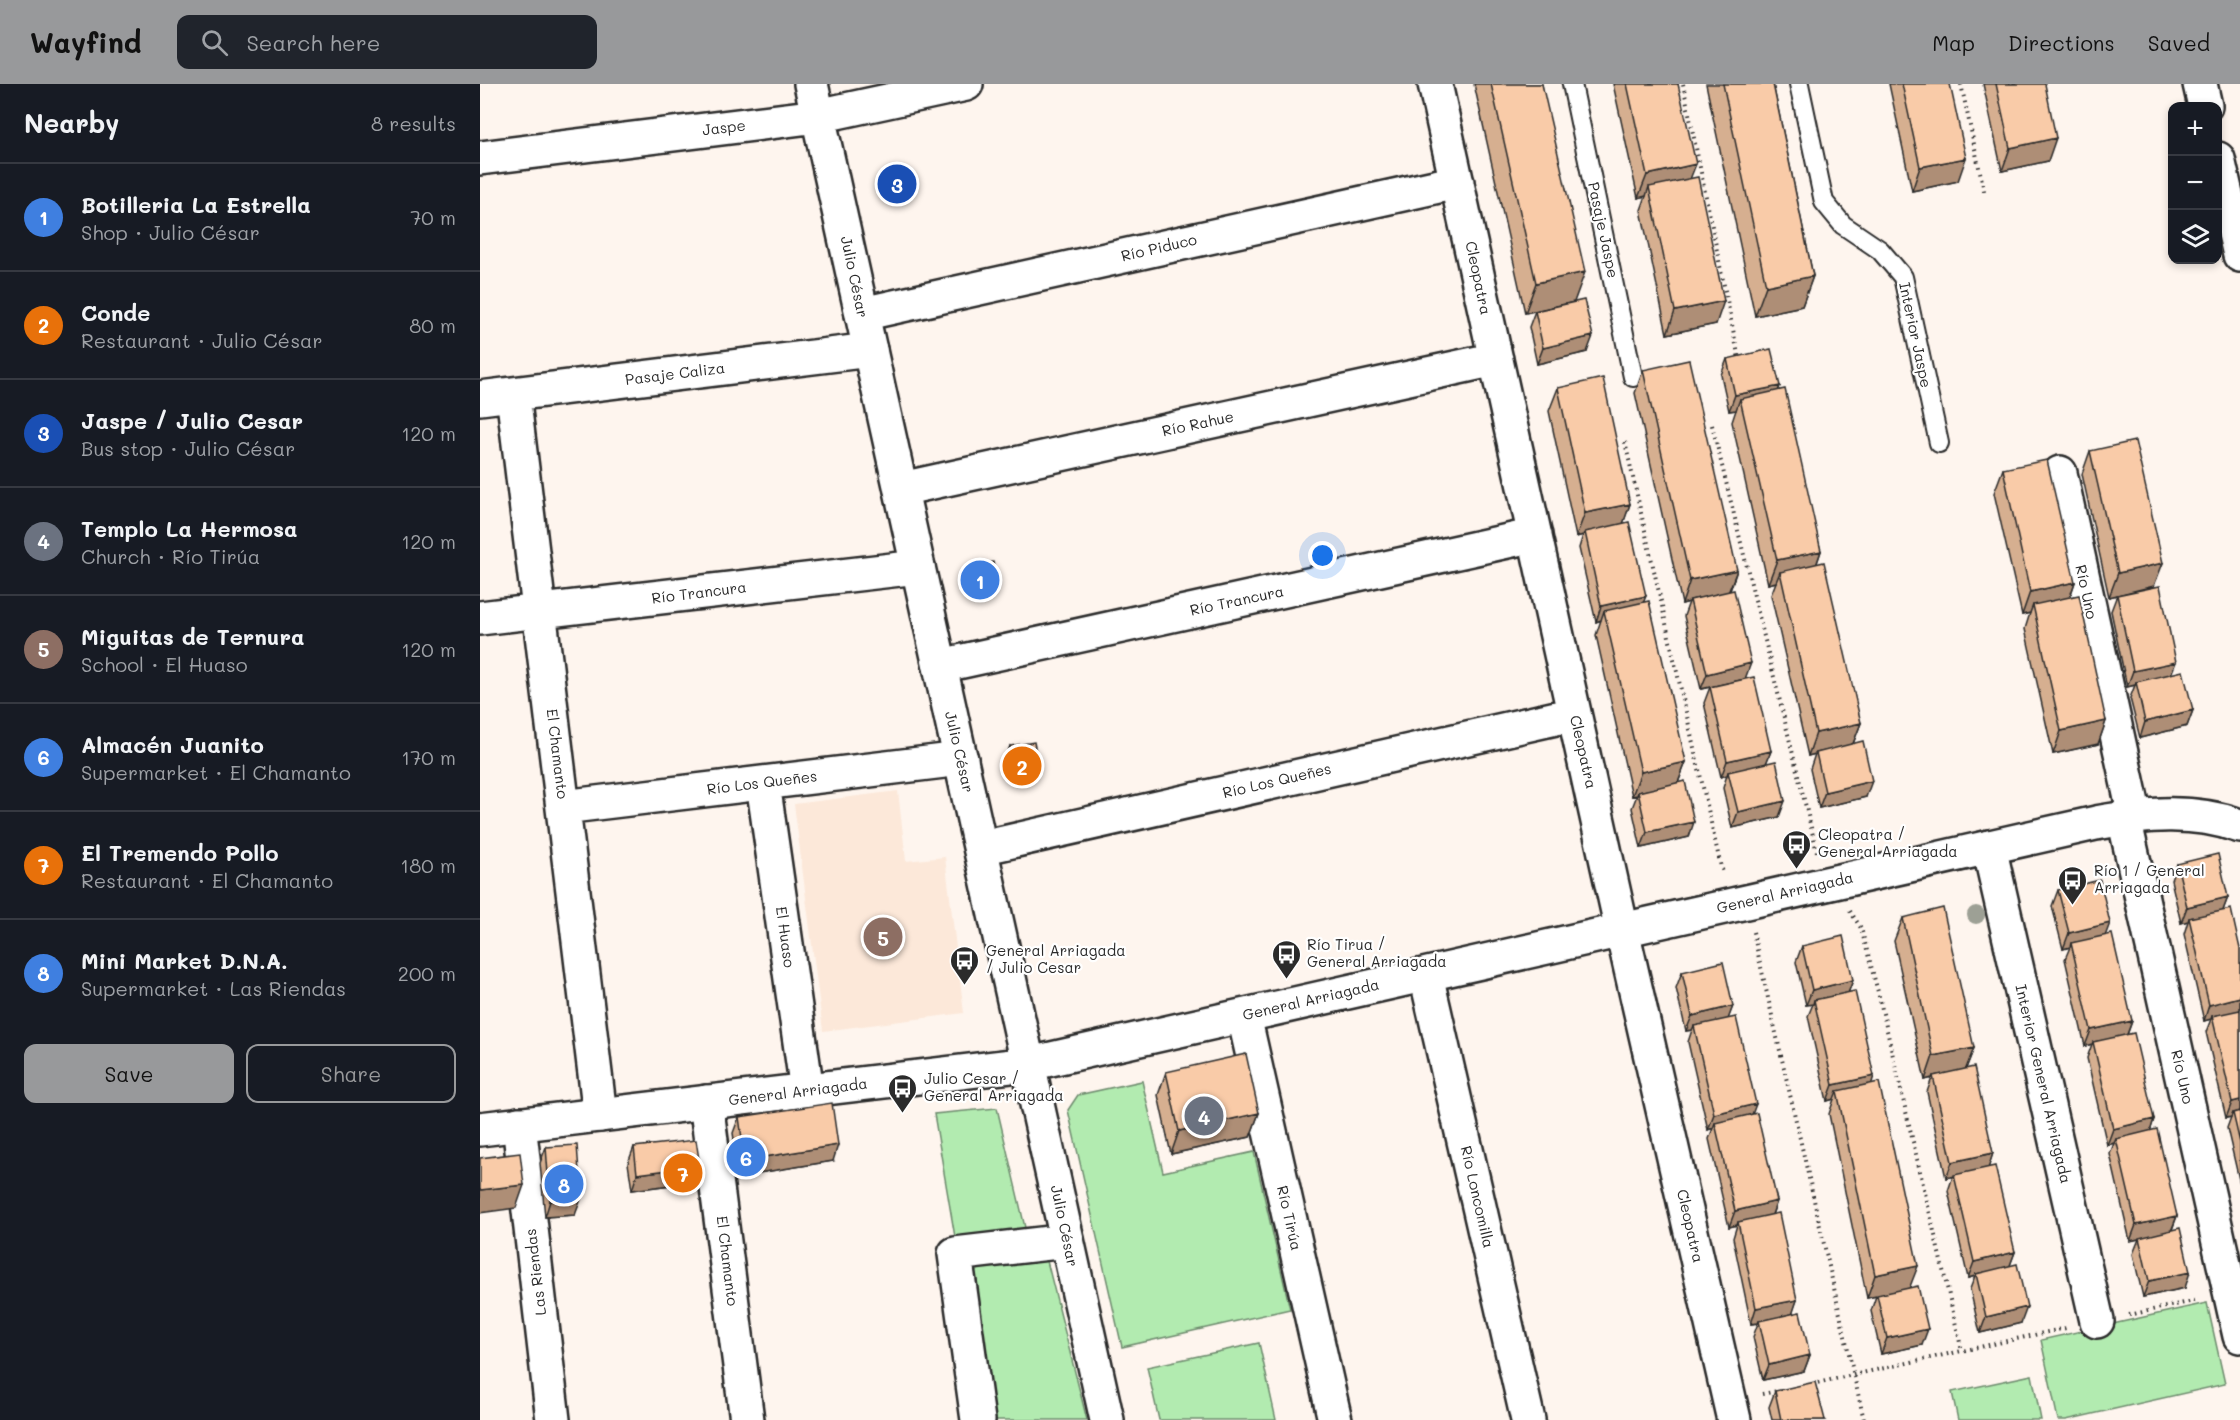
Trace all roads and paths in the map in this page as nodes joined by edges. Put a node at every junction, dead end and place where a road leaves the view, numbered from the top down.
1 (811, 84) edge
2 (966, 84) edge
3 (1435, 84) edge
4 (1572, 84) edge
5 (1683, 84) edge
6 (1799, 84) edge
7 (1961, 84) edge
8 (2200, 84) edge
9 (2204, 102) edge
10 (818, 117) junction
11 (480, 158) edge
12 (2227, 177) edge
13 (1457, 182) junction
14 (1985, 195) dead end
15 (2240, 255) edge
16 (862, 314) junction
17 (870, 350) junction
18 (1496, 359) junction
19 (1739, 359) edge
20 (1633, 377) dead end
21 (513, 394) junction
22 (480, 398) edge
23 (1939, 443) dead end
24 (2060, 473) dead end
25 (901, 489) junction
26 (1535, 536) junction
27 (918, 567) junction
28 (539, 611) junction
29 (480, 618) edge
30 (940, 666) junction
31 (1574, 714) junction
32 (961, 759) junction
33 (763, 783) junction
34 (563, 807) junction
35 (2129, 817) junction
36 (2240, 826) edge
37 (1989, 847) junction
38 (981, 848) junction
39 (1622, 930) junction
40 (1426, 975) junction
41 (1244, 1016) junction
42 (1029, 1065) junction
43 (807, 1090) junction
44 (706, 1102) junction
45 (600, 1115) junction
46 (519, 1124) junction
47 (480, 1129) edge
48 (1067, 1241) junction
49 (2230, 1293) junction
50 (2097, 1321) junction
51 (2240, 1336) edge
52 (1808, 1384) edge
53 (1786, 1389) edge
54 (1731, 1411) edge
55 (554, 1420) edge
56 (747, 1420) edge
57 (978, 1420) edge
58 (1107, 1420) edge
59 (1335, 1420) edge
60 (1528, 1420) edge

1 - 10 street, Julio César
2 - 10 street, Jaspe
3 - 13 street, Cleopatra
4 - 20 lane, Pasaje Jaspe
5 - 19 path
6 - 23 lane, Interior Jaspe
7 - 14 path
8 - 9 street
10 - 11 street, Jaspe
10 - 16 street, Julio César
12 - 15 street
13 - 16 street, Río Piduco
13 - 18 street, Cleopatra
16 - 17 street, Julio César
17 - 21 street, Pasaje Caliza
17 - 25 street, Julio César
18 - 25 street, Río Rahue
18 - 26 street, Cleopatra
21 - 22 street, Pasaje Caliza
21 - 28 street, El Chamanto
24 - 35 street, Río Uno
25 - 27 street, Julio César
26 - 30 street, Río Trancura
26 - 31 street, Cleopatra
27 - 28 street, Río Trancura
27 - 30 street, Julio César
28 - 29 street, Río Trancura
28 - 34 street, El Chamanto
30 - 32 street, Julio César
31 - 38 street, Río Los Queñes
31 - 39 street, Cleopatra
32 - 33 street, Río Los Queñes
32 - 38 street, Julio César
33 - 34 street, Río Los Queñes
33 - 43 street, El Huaso
34 - 45 street, El Chamanto
35 - 36 street, General Arriagada
35 - 37 street, General Arriagada
35 - 49 street, Río Uno
37 - 39 street, General Arriagada
37 - 50 street, Interior General Arriagada
38 - 42 street, Julio César
39 - 40 street, General Arriagada
39 - 54 street, Cleopatra
40 - 41 street, General Arriagada
40 - 60 street, Río Loncomilla
41 - 42 street, General Arriagada
41 - 59 street, Río Tirúa
42 - 43 street, General Arriagada
42 - 48 street, Julio César
43 - 44 street, General Arriagada
44 - 45 street, General Arriagada
44 - 56 street, El Chamanto
45 - 46 street, General Arriagada
46 - 47 street, General Arriagada
46 - 55 street, Las Riendas
48 - 57 street
48 - 58 street, Julio César
49 - 50 path
49 - 51 street, Río Uno
50 - 52 path
53 - 54 path

